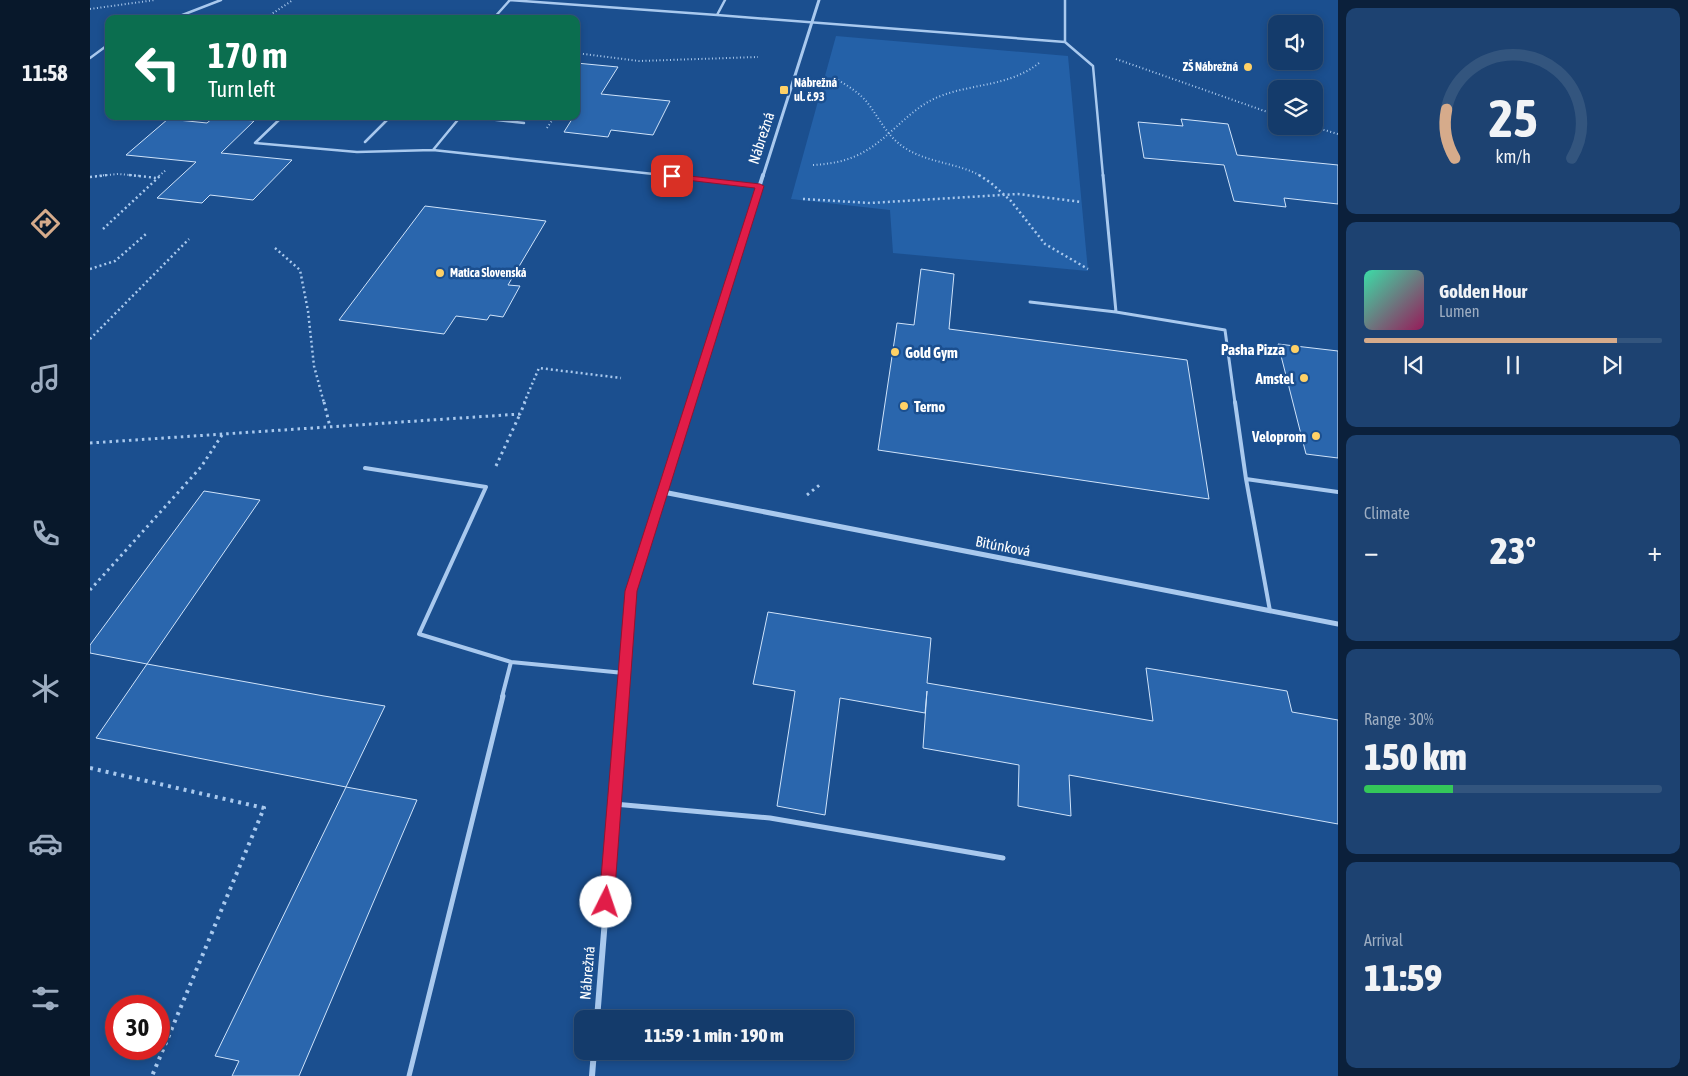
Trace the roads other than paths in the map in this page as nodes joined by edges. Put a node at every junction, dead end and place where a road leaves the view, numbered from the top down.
1 (221, 0) edge
2 (510, 0) edge
3 (725, 0) edge
4 (819, 0) edge
5 (1066, 0) edge
6 (182, 15) edge
7 (497, 15) edge
8 (717, 15) junction
9 (811, 24) junction
10 (1066, 42) junction
11 (105, 47) edge
12 (90, 58) edge
13 (279, 120) edge
14 (387, 120) edge
15 (459, 120) edge
16 (497, 120) edge
17 (524, 123) dead end
18 (365, 142) dead end
19 (433, 150) junction
20 (760, 186) junction
21 (1030, 302) dead end
22 (1116, 312) junction
23 (365, 468) dead end
24 (1246, 479) junction
25 (663, 492) junction
26 (1338, 492) edge
27 (1270, 611) junction
28 (1338, 624) edge
29 (511, 662) junction
30 (624, 673) junction
31 (614, 804) junction
32 (1003, 858) dead end
33 (598, 1010) edge
34 (593, 1060) edge
35 (409, 1076) edge
36 (592, 1076) edge

1 - 6 lane
2 - 7 lane
2 - 8 lane
3 - 8 lane
4 - 9 street, Nábrežná
5 - 10 lane
8 - 9 lane
9 - 10 lane
9 - 20 street, Nábrežná
10 - 22 lane
11 - 12 lane
13 - 19 lane
14 - 18 lane
15 - 19 lane
16 - 17 lane
19 - 20 lane
20 - 25 street, Nábrežná
21 - 22 lane
22 - 24 lane
23 - 29 lane
24 - 26 lane
24 - 27 lane
25 - 27 street, Bitúnková
25 - 30 street, Nábrežná
27 - 28 street, Bitúnková
29 - 30 lane
29 - 35 lane
30 - 31 street, Nábrežná
31 - 32 lane
31 - 33 street, Nábrežná
34 - 36 street

